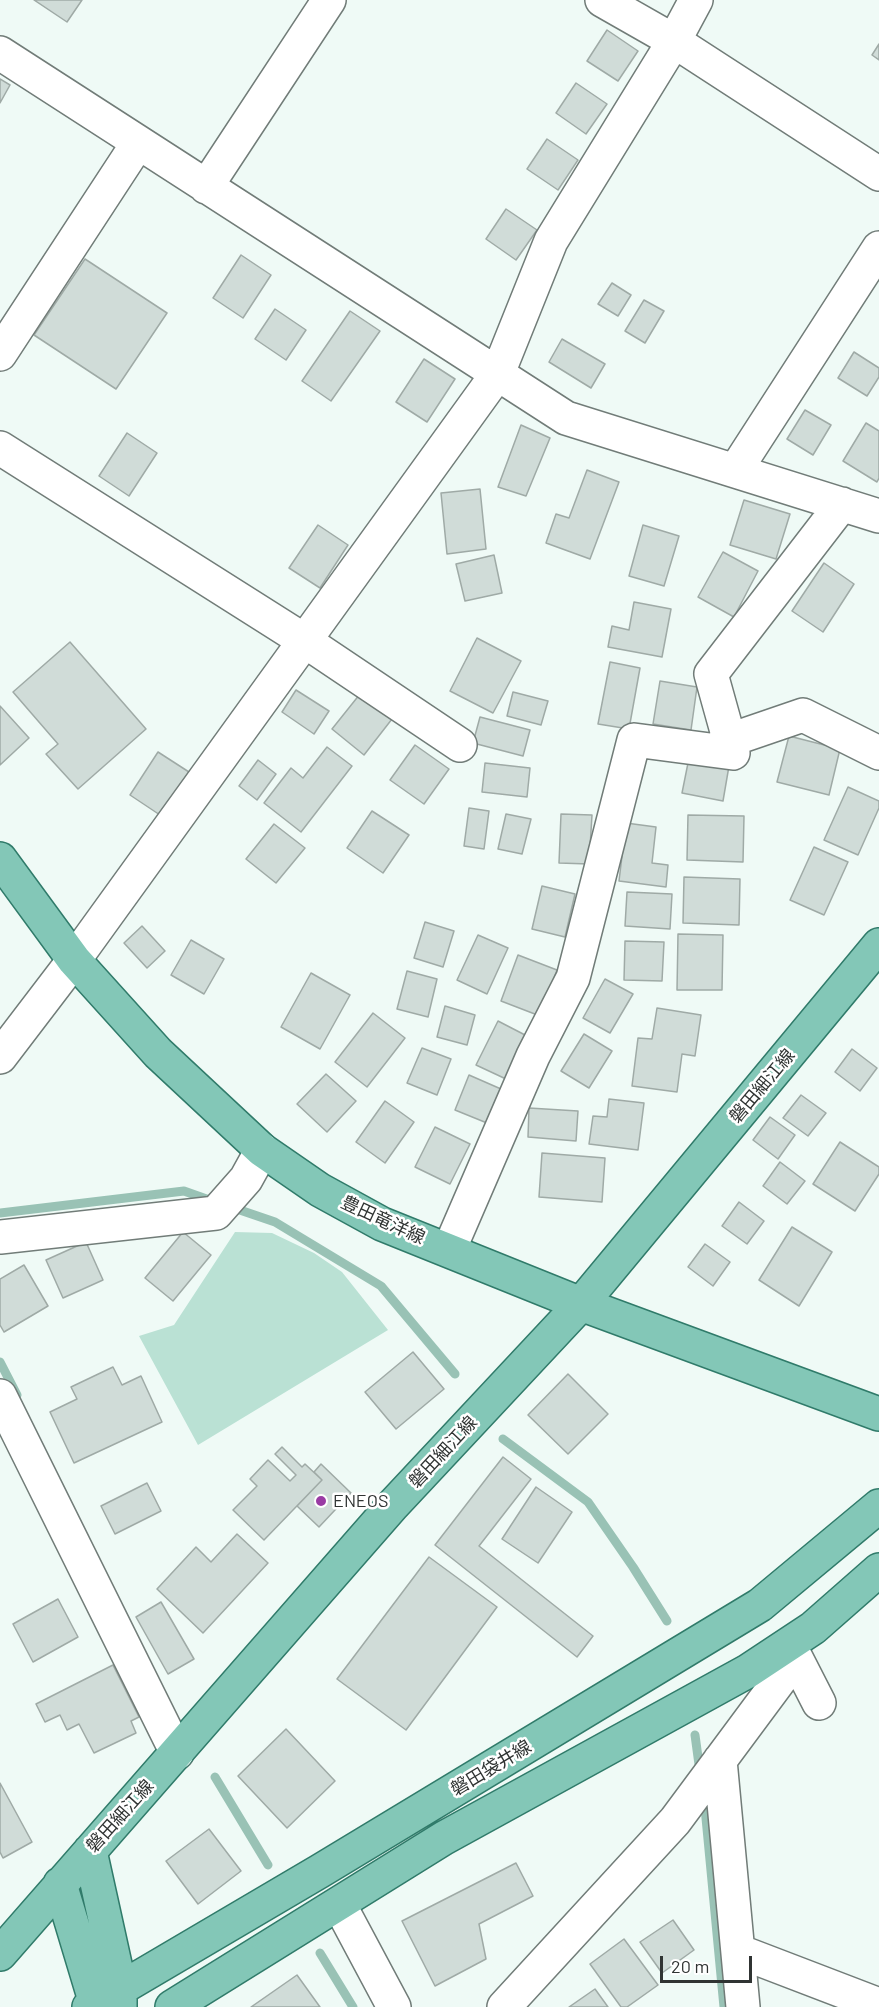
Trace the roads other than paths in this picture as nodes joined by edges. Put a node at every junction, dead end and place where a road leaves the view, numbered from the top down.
1 (329, 0) edge
2 (602, 0) edge
3 (696, 0) edge
4 (674, 41) junction
5 (0, 53) edge
6 (138, 143) junction
7 (879, 174) edge
8 (206, 187) junction
9 (879, 248) edge
10 (0, 354) edge
11 (498, 373) junction
12 (0, 448) edge
13 (735, 471) junction
14 (842, 504) junction
15 (879, 516) edge
16 (305, 641) junction
17 (730, 740) junction
18 (460, 745) dead end
19 (879, 753) edge
20 (0, 859) edge
21 (879, 945) edge
22 (74, 960) junction
23 (0, 1057) edge
24 (262, 1150) junction
25 (0, 1237) edge
26 (449, 1250) junction
27 (581, 1304) junction
28 (0, 1396) edge
29 (879, 1414) edge
30 (879, 1506) edge
31 (879, 1570) edge
32 (792, 1652) junction
33 (819, 1703) dead end
34 (177, 1753) junction
35 (720, 1760) junction
36 (90, 1851) junction
37 (60, 1884) junction
38 (339, 1904) junction
39 (738, 1951) junction
40 (0, 1954) edge
41 (104, 2002) edge
42 (879, 2005) edge
43 (172, 2007) edge
44 (394, 2007) edge
45 (504, 2007) edge
46 (743, 2007) edge

1 - 8 street
2 - 4 street
3 - 4 street
4 - 7 street
4 - 11 street
5 - 6 street
6 - 8 street
6 - 10 street
8 - 11 street
9 - 13 street
11 - 13 street
11 - 16 street
12 - 16 street
13 - 14 street
14 - 15 street
14 - 17 street
16 - 18 street
16 - 22 street
17 - 19 street
17 - 26 street
20 - 22 main road, 豊田竜洋線
21 - 27 main road, 磐田細江線
22 - 23 street
22 - 24 main road, 豊田竜洋線
24 - 25 street
24 - 26 main road, 豊田竜洋線
26 - 27 main road, 豊田竜洋線
27 - 29 main road, 豊田竜洋線
27 - 34 main road, 磐田細江線
28 - 34 street
30 - 41 main road, 磐田袋井線
31 - 32 main road, 磐田袋井線
32 - 33 street
32 - 35 street
32 - 38 main road, 磐田袋井線
34 - 36 main road, 磐田細江線
35 - 39 street
35 - 45 street
36 - 37 main road, 磐田細江線
36 - 41 main road
37 - 40 main road, 磐田細江線
37 - 41 main road
38 - 43 main road, 磐田袋井線
38 - 44 street
39 - 42 street
39 - 46 street

